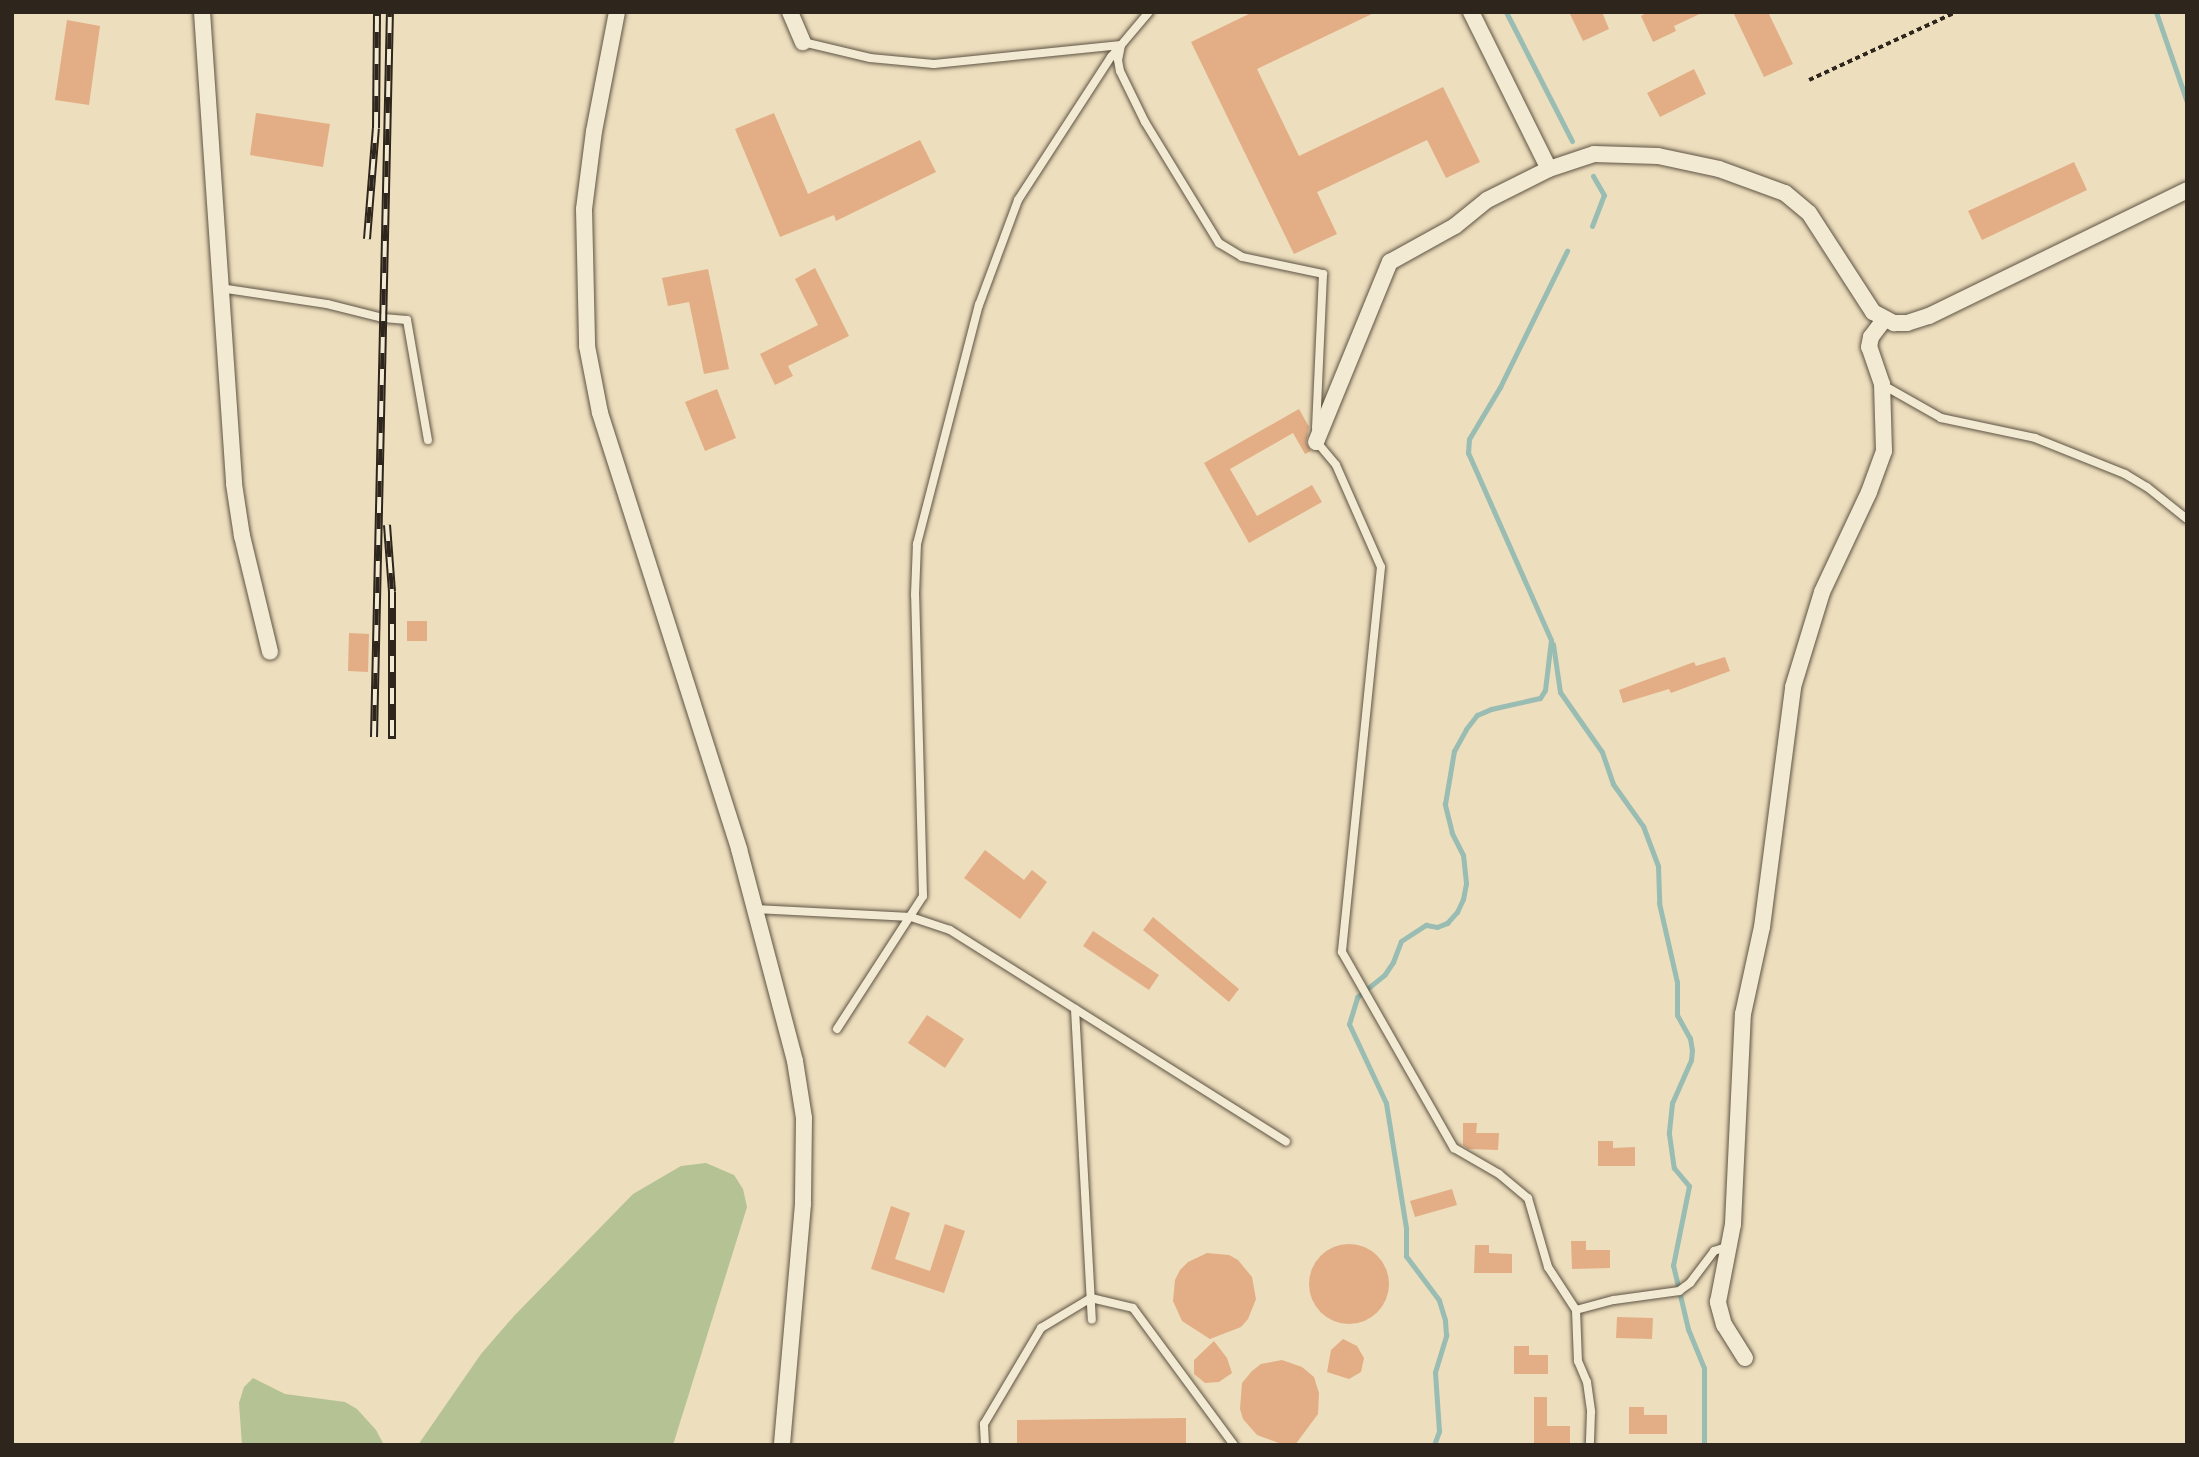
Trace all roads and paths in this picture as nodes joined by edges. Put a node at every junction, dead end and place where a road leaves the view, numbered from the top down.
1 (202, 12) edge
2 (617, 12) edge
3 (790, 12) edge
4 (1149, 12) edge
5 (1471, 12) edge
6 (1956, 12) edge
7 (803, 42) joint
8 (1121, 44) junction
9 (1809, 80) dead end
10 (1549, 169) junction
11 (2187, 190) edge
12 (220, 288) junction
13 (1884, 320) junction
14 (1882, 384) junction
15 (428, 440) dead end
16 (1316, 442) junction
17 (2187, 519) edge
18 (270, 652) dead end
19 (755, 909) junction
20 (911, 917) junction
21 (1075, 1009) junction
22 (837, 1029) dead end
23 (1286, 1142) dead end
24 (1729, 1247) junction
25 (1091, 1298) junction
26 (1576, 1310) junction
27 (1092, 1320) dead end
28 (1745, 1358) dead end
29 (782, 1445) edge
30 (985, 1445) edge
31 (1234, 1445) edge
32 (1590, 1445) edge

1 - 12 street
2 - 19 street
3 - 7 street
4 - 8 lane
5 - 10 street
6 - 9 path
7 - 8 lane
8 - 16 lane
8 - 20 lane
10 - 13 street
10 - 16 street
11 - 13 street
12 - 15 lane
12 - 18 street
13 - 14 street
14 - 17 lane
14 - 24 street
16 - 26 lane
19 - 20 lane
19 - 29 street
20 - 21 lane
20 - 22 lane
21 - 23 lane
21 - 25 lane
24 - 26 lane
24 - 28 street
25 - 27 lane
25 - 30 lane
25 - 31 lane
26 - 32 lane

